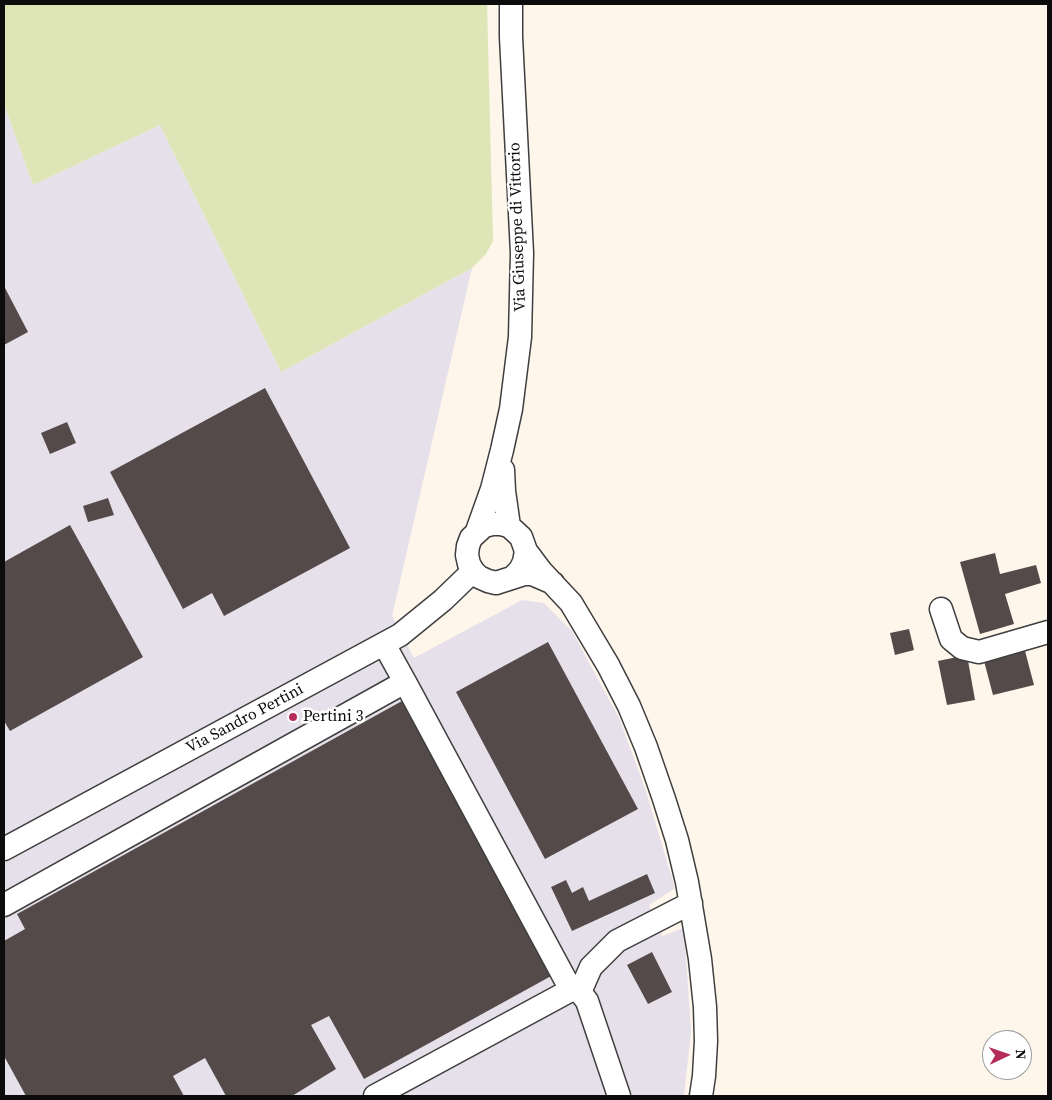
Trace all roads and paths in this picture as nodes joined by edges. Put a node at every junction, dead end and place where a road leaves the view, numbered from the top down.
1 (511, 4) edge
2 (502, 450) junction
3 (509, 526) junction
4 (477, 531) junction
5 (526, 551) junction
6 (473, 572) junction
7 (513, 578) junction
8 (553, 584) junction
9 (941, 609) dead end
10 (1048, 632) edge
11 (384, 644) junction
12 (405, 682) junction
13 (4, 850) edge
14 (691, 903) junction
15 (4, 905) edge
16 (576, 991) junction
17 (375, 1096) edge
18 (619, 1096) edge
19 (701, 1096) edge

1 - 2 street, Via Giuseppe di Vittorio
2 - 3 street, Via Giuseppe di Vittorio
2 - 4 street, Via Giuseppe di Vittorio
3 - 4 street
3 - 5 street, Via Giuseppe di Vittorio
4 - 6 street, Via Giuseppe di Vittorio
5 - 7 street
5 - 8 street, Via Giuseppe di Vittorio
6 - 7 street, Via Giuseppe di Vittorio
6 - 11 street, Via Sandro Pertini
7 - 8 street, Via Giuseppe di Vittorio
8 - 14 street, Via Giuseppe di Vittorio
9 - 10 street
11 - 12 street
11 - 13 street, Via Sandro Pertini
12 - 15 street
12 - 16 street
14 - 16 street
14 - 19 street, Via Giuseppe di Vittorio
16 - 17 street
16 - 18 street

